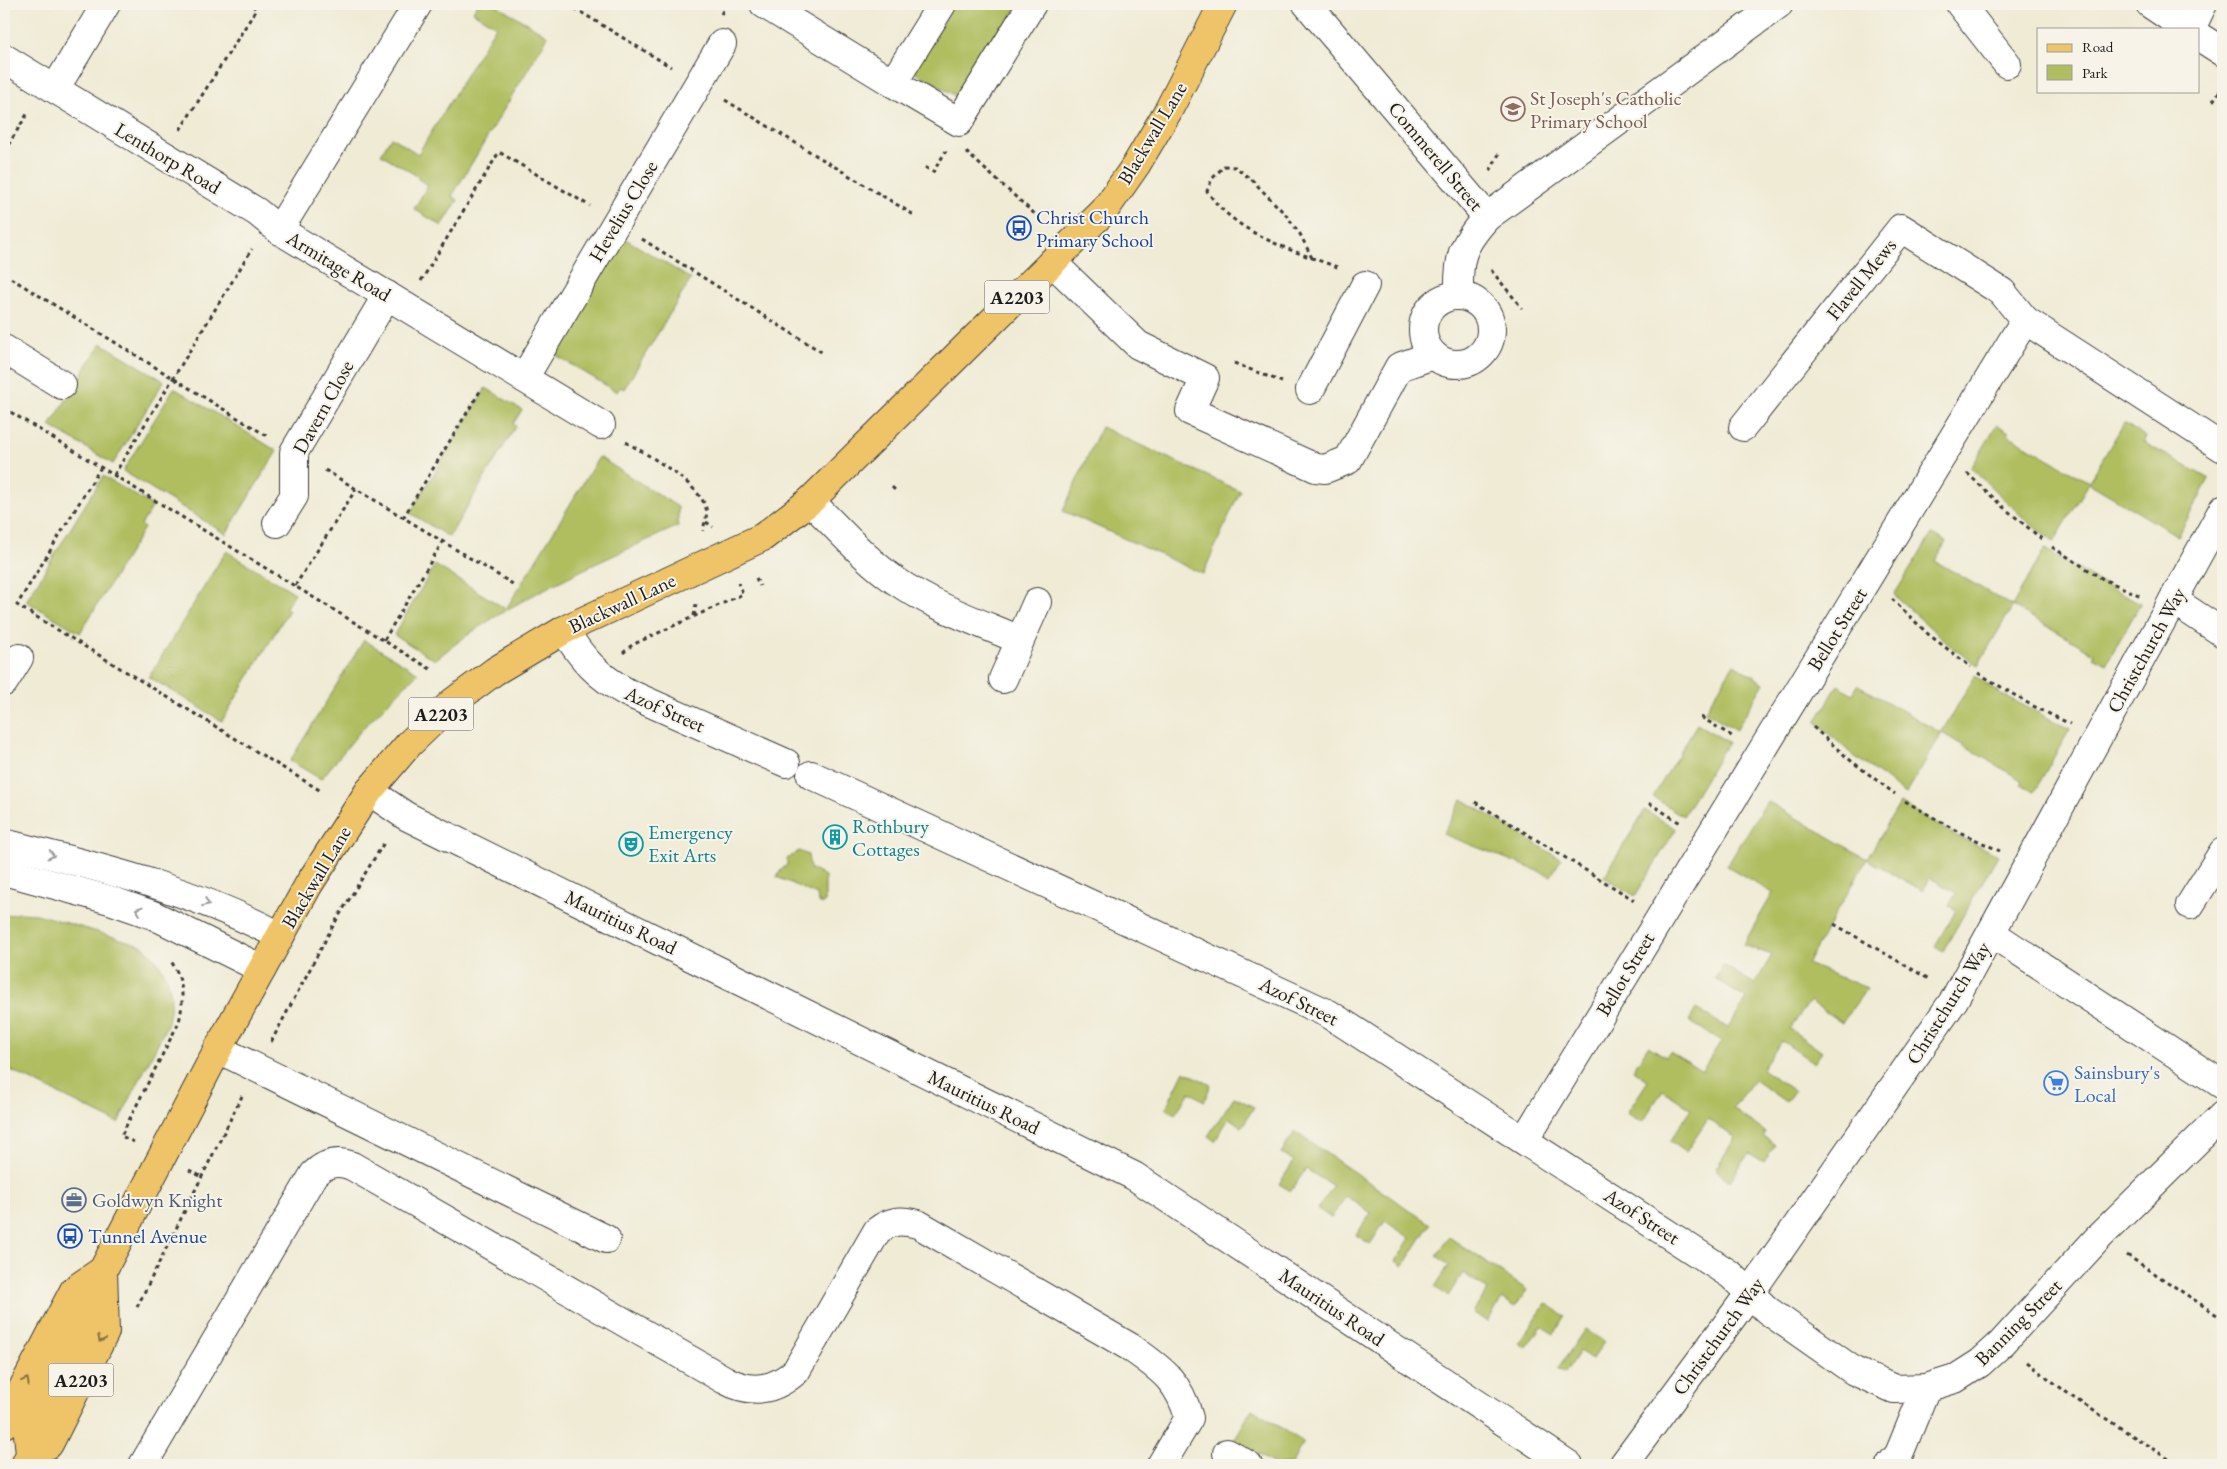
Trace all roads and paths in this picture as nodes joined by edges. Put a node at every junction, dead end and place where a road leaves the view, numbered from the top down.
1 (106, 4) edge
2 (252, 4) edge
3 (418, 4) edge
4 (764, 4) edge
5 (942, 4) edge
6 (1032, 4) edge
7 (1223, 4) edge
8 (1307, 4) edge
9 (1779, 4) edge
10 (1960, 4) edge
11 (2150, 4) edge
12 (2203, 4) edge
13 (574, 8) dead end
14 (2187, 28) edge
15 (2190, 28) edge
16 (2200, 37) edge
17 (722, 44) dead end
18 (2223, 52) edge
19 (4, 58) edge
20 (2007, 64) dead end
21 (678, 72) dead end
22 (893, 83) junction
23 (50, 85) junction
24 (2223, 86) edge
25 (722, 98) dead end
26 (2213, 101) dead end
27 (960, 126) junction
28 (4, 152) edge
29 (164, 156) junction
30 (925, 167) dead end
31 (590, 207) dead end
32 (914, 215) dead end
33 (1038, 217) dead end
34 (1479, 226) junction
35 (267, 236) junction
36 (638, 236) dead end
37 (1312, 258) junction
38 (1052, 262) junction
39 (4, 274) edge
40 (1365, 285) joint
41 (417, 288) dead end
42 (387, 295) junction
43 (1459, 296) junction
44 (1522, 308) dead end
45 (2025, 320) junction
46 (4, 349) edge
47 (823, 352) dead end
48 (1433, 355) junction
49 (173, 378) junction
50 (524, 378) junction
51 (486, 382) dead end
52 (62, 385) dead end
53 (1310, 390) dead end
54 (4, 408) edge
55 (600, 425) joint
56 (1743, 427) dead end
57 (270, 438) dead end
58 (2223, 448) edge
59 (101, 467) junction
60 (1962, 468) dead end
61 (323, 470) dead end
62 (114, 475) junction
63 (892, 487) dead end
64 (356, 489) junction
65 (896, 491) dead end
66 (810, 501) junction
67 (2223, 509) edge
68 (404, 518) junction
69 (706, 522) dead end
70 (277, 523) dead end
71 (2043, 540) dead end
72 (443, 541) junction
73 (2052, 547) dead end
74 (756, 578) dead end
75 (295, 586) junction
76 (516, 586) dead end
77 (760, 586) dead end
78 (740, 588) dead end
79 (1887, 595) dead end
80 (2161, 600) junction
81 (1036, 602) dead end
82 (695, 608) dead end
83 (694, 616) junction
84 (564, 630) junction
85 (2223, 633) edge
86 (384, 640) junction
87 (1020, 640) junction
88 (622, 653) dead end
89 (19, 658) dead end
90 (1971, 667) dead end
91 (432, 670) dead end
92 (1978, 673) dead end
93 (1003, 679) dead end
94 (4, 682) edge
95 (1701, 717) dead end
96 (1806, 721) dead end
97 (2077, 727) dead end
98 (1739, 740) dead end
99 (786, 763) dead end
100 (811, 775) dead end
101 (321, 791) dead end
102 (369, 791) junction
103 (1895, 794) dead end
104 (1905, 801) dead end
105 (1475, 802) dead end
106 (1649, 804) dead end
107 (1686, 826) dead end
108 (392, 837) dead end
109 (4, 843) edge
110 (2223, 852) edge
111 (2005, 854) dead end
112 (4, 871) edge
113 (1639, 903) dead end
114 (2190, 905) dead end
115 (1834, 924) dead end
116 (1991, 933) junction
117 (280, 936) junction
118 (262, 969) junction
119 (1933, 981) dead end
120 (181, 983) dead end
121 (268, 1048) dead end
122 (218, 1049) junction
123 (2223, 1085) edge
124 (234, 1113) dead end
125 (2223, 1115) edge
126 (128, 1139) dead end
127 (1525, 1139) junction
128 (192, 1172) dead end
129 (606, 1239) dead end
130 (2127, 1255) dead end
131 (104, 1281) junction
132 (1750, 1292) junction
133 (2223, 1319) edge
134 (2027, 1362) dead end
135 (1926, 1388) junction
136 (4, 1424) edge
137 (28, 1460) edge
138 (1902, 1461) edge
139 (143, 1465) edge
140 (1161, 1465) edge
141 (1569, 1465) edge
142 (1623, 1465) edge
143 (2178, 1465) edge

1 - 23 street
2 - 29 path
3 - 35 street, Armitage Road
4 - 22 street
5 - 22 street
6 - 27 street
7 - 38 main road, Blackwall Lane / A2203
8 - 34 street, Commerell Street
9 - 34 street, Commerell Street
10 - 20 street
11 - 14 street
12 - 15 street
13 - 21 path
16 - 18 street
17 - 50 street, Hevelius Close
19 - 23 street, Lenthorp Road
22 - 27 street
23 - 28 path
23 - 29 street, Lenthorp Road
24 - 26 path
25 - 32 path
27 - 30 path
27 - 33 path
29 - 35 street, Lenthorp Road
31 - 41 path
34 - 43 street
34 - 44 path
35 - 42 street, Armitage Road
35 - 49 path
36 - 47 path
37 - 37 path
37 - 40 path
38 - 48 street
38 - 66 main road, Blackwall Lane / A2203
39 - 49 path
40 - 53 street
42 - 50 street, Armitage Road
42 - 70 street, Davern Close
43 - 48 street
43 - 48 street
45 - 56 street, Flavell Mews
45 - 58 street
45 - 127 street, Bellot Street
46 - 52 street
49 - 57 path
49 - 62 path
50 - 55 street, Armitage Road
51 - 68 path
54 - 59 path
55 - 69 path
59 - 62 path
59 - 101 path
60 - 71 path
61 - 64 path
62 - 75 path
63 - 65 path
64 - 68 path
64 - 75 path
66 - 84 main road, Blackwall Lane / A2203
66 - 87 street
67 - 80 street, Christchurch Way
68 - 72 path
72 - 76 path
72 - 86 path
73 - 80 path, Christchurch Way
74 - 77 path
75 - 86 path
78 - 83 path
79 - 90 path, Bellot Street
80 - 85 street
80 - 116 street, Christchurch Way
81 - 87 street
82 - 83 path
83 - 88 path
84 - 99 street, Azof Street
84 - 102 main road, Blackwall Lane / A2203
86 - 91 path
87 - 93 street
89 - 94 street
92 - 97 path
95 - 98 path
96 - 103 path
100 - 127 street, Azof Street
102 - 117 main road, Blackwall Lane / A2203
102 - 141 street, Mauritius Road
104 - 111 path
105 - 113 path
106 - 107 path
108 - 121 path, Blackwall Lane
109 -> 117 street
110 - 114 street
118 -> 112 street
115 - 119 path, Christchurch Way
116 - 123 street
116 - 132 street, Christchurch Way
117 - 118 main road, Blackwall Lane / A2203
118 - 122 main road, Blackwall Lane / A2203
120 - 126 path
122 - 129 street
122 - 131 main road, Blackwall Lane / A2203
124 - 128 path
125 - 135 street, Banning Street
127 - 132 street, Azof Street
130 - 133 path
136 -> 131 main road, Blackwall Lane / A2203
131 -> 137 main road, Blackwall Lane / A2203
132 - 135 street, Banning Street
132 - 142 street, Christchurch Way
134 - 143 path
135 - 138 street
139 - 140 street

